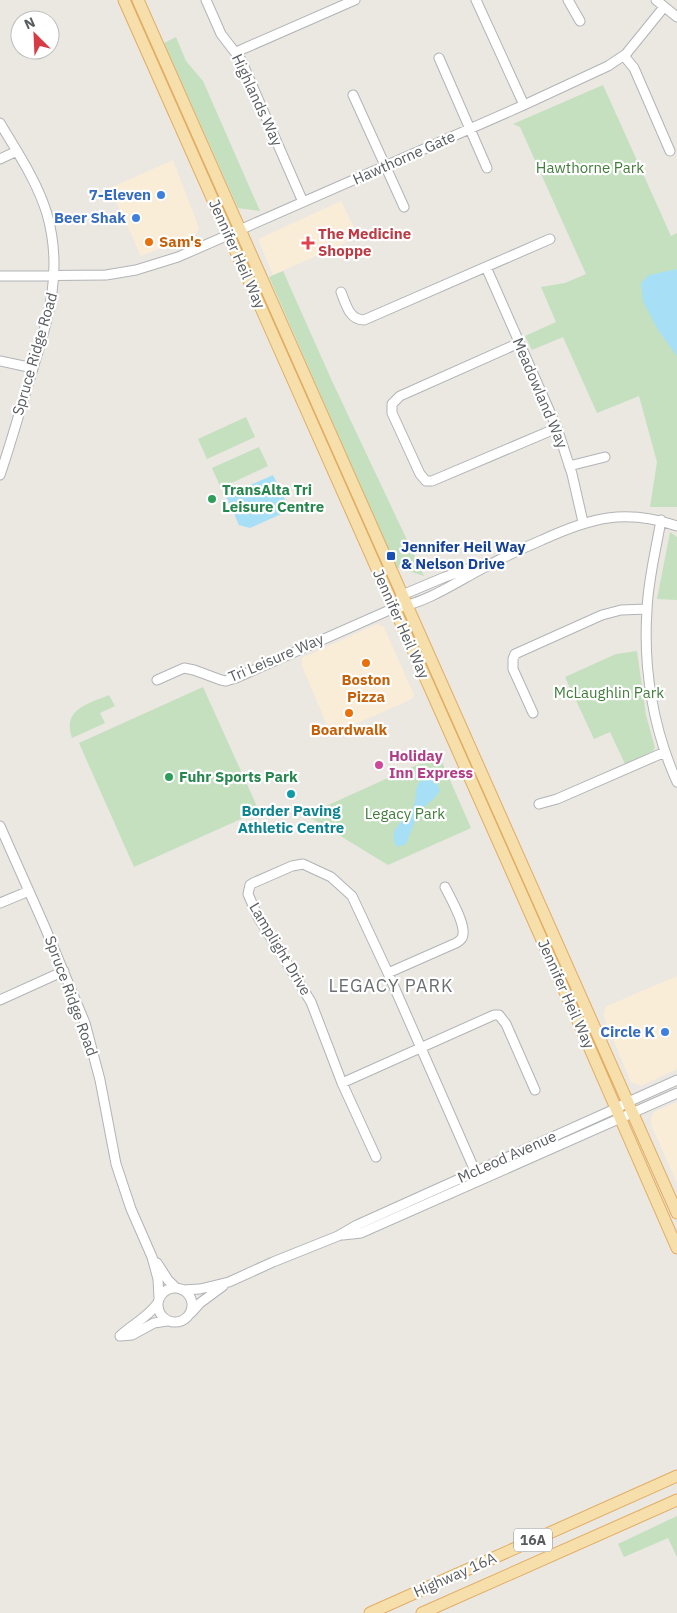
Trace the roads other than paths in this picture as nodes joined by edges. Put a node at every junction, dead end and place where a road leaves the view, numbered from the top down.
1 (124, 0) edge
2 (138, 0) edge
3 (206, 0) edge
4 (355, 0) edge
5 (476, 0) edge
6 (568, 0) edge
7 (656, 0) edge
8 (664, 7) junction
9 (677, 17) edge
10 (580, 21) dead end
11 (236, 52) junction
12 (624, 56) junction
13 (439, 58) dead end
14 (353, 95) dead end
15 (524, 105) junction
16 (0, 123) edge
17 (470, 129) junction
18 (17, 151) junction
19 (670, 151) dead end
20 (0, 159) edge
21 (385, 166) junction
22 (487, 168) dead end
23 (304, 202) junction
24 (404, 207) dead end
25 (240, 231) junction
26 (228, 236) junction
27 (550, 239) dead end
28 (486, 267) junction
29 (0, 276) edge
30 (55, 276) junction
31 (341, 292) dead end
32 (519, 344) junction
33 (0, 361) edge
34 (33, 368) junction
35 (557, 428) junction
36 (605, 457) dead end
37 (3, 458) edge
38 (569, 466) junction
39 (0, 475) edge
40 (661, 520) junction
41 (583, 522) junction
42 (677, 526) edge
43 (405, 601) junction
44 (394, 608) junction
45 (647, 610) junction
46 (157, 680) dead end
47 (533, 713) dead end
48 (665, 752) junction
49 (677, 782) edge
50 (539, 804) dead end
51 (0, 826) edge
52 (446, 887) dead end
53 (29, 890) junction
54 (0, 903) edge
55 (64, 971) junction
56 (388, 973) junction
57 (0, 1000) edge
58 (421, 1047) junction
59 (677, 1080) edge
60 (342, 1083) junction
61 (535, 1090) dead end
62 (677, 1093) edge
63 (628, 1102) junction
64 (619, 1113) junction
65 (633, 1113) junction
66 (376, 1157) dead end
67 (477, 1176) junction
68 (677, 1213) edge
69 (677, 1248) edge
70 (152, 1257) junction
71 (229, 1282) junction
72 (179, 1289) junction
73 (158, 1301) junction
74 (190, 1313) junction
75 (167, 1321) junction
76 (677, 1476) edge
77 (677, 1500) edge
78 (370, 1613) edge
79 (422, 1613) edge

1 - 26 main road, Jennifer Heil Way
2 - 25 main road, Jennifer Heil Way
3 - 11 street, Highlands Way
4 - 11 street
5 - 15 street
6 - 10 street
7 - 8 street
8 - 9 street
8 - 12 street, Hawthorne Gate
11 - 23 street, Highlands Way
12 - 15 street, Hawthorne Gate
12 - 19 street
13 - 17 street
14 - 21 street
15 - 17 street, Hawthorne Gate
16 - 18 street, Spruce Ridge Road
17 - 21 street, Hawthorne Gate
17 - 22 street
18 - 20 street
18 - 30 street, Spruce Ridge Road
21 - 23 street, Hawthorne Gate
21 - 24 street
23 - 25 street, Hawthorne Gate
25 - 26 street, Hawthorne Gate
25 - 43 main road, Jennifer Heil Way
26 - 30 street, Hawthorne Gate
26 - 44 main road, Jennifer Heil Way
27 - 28 street
28 - 31 street
28 - 32 street, Meadowland Way
29 - 30 street, Hawthorne Gate
30 - 34 street, Spruce Ridge Road
32 - 35 street, Meadowland Way
32 - 35 street
33 - 34 street
34 - 37 street, Spruce Ridge Road
35 - 38 street, Meadowland Way
36 - 38 street
37 - 39 street, Spruce Ridge Road
38 - 41 street, Meadowland Way
40 - 41 street
40 - 42 street
40 - 45 street
41 - 43 street
43 - 44 street
43 - 63 main road, Jennifer Heil Way
44 - 46 street, Tri Leisure Way
44 - 64 main road, Jennifer Heil Way
45 - 47 street
45 - 48 street
48 - 49 street
48 - 50 street
51 - 53 street, Spruce Ridge Road
52 - 56 street
53 - 54 street
53 - 55 street, Spruce Ridge Road
55 - 57 street
55 - 70 street, Spruce Ridge Road
56 - 58 street, Lamplight Drive
56 - 60 street, Lamplight Drive
58 - 60 street
58 - 61 street
58 - 67 street, Lamplight Drive
59 - 63 street, McLeod Avenue
60 - 66 street, Lamplight Drive
62 - 65 street, McLeod Avenue
63 - 64 street, McLeod Avenue
63 - 65 main road, Jennifer Heil Way
64 - 65 street, McLeod Avenue
64 - 67 street, McLeod Avenue
64 - 69 main road, Jennifer Heil Way
65 - 68 main road, Jennifer Heil Way
67 - 71 street, McLeod Avenue
70 - 72 street, Spruce Ridge Road
70 - 73 street, Spruce Ridge Road
71 - 72 street, McLeod Avenue
71 - 74 street, McLeod Avenue
72 - 73 street
72 - 74 street
73 - 75 street
73 - 75 street
74 - 75 street
76 - 78 main road, Highway 16A / 16A
77 - 79 main road, Highway 16A / 16A

